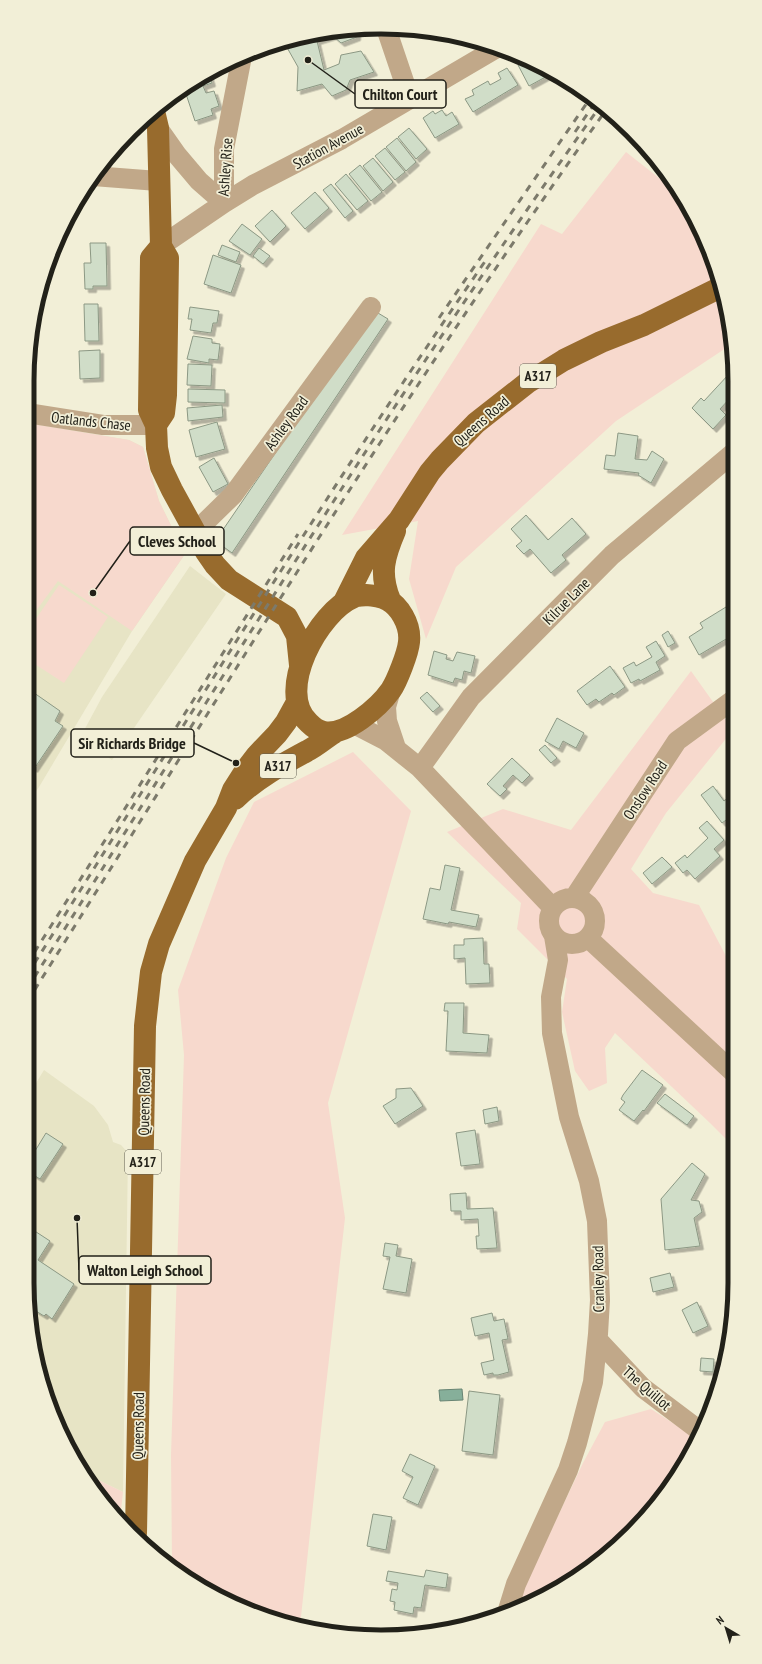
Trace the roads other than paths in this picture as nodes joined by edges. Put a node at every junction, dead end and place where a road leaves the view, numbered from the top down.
1 (388, 34) edge
2 (491, 51) edge
3 (241, 64) edge
4 (410, 99) junction
5 (156, 120) edge
6 (101, 177) edge
7 (158, 181) junction
8 (224, 203) junction
9 (161, 246) junction
10 (716, 290) edge
11 (371, 307) dead end
12 (34, 414) edge
13 (156, 425) junction
14 (728, 457) edge
15 (399, 520) junction
16 (194, 533) junction
17 (390, 600) junction
18 (336, 609) junction
19 (284, 615) junction
20 (300, 665) junction
21 (391, 690) junction
22 (297, 702) junction
23 (728, 704) edge
24 (344, 728) junction
25 (396, 748) junction
26 (420, 768) junction
27 (226, 808) junction
28 (574, 898) junction
29 (553, 908) junction
30 (554, 936) junction
31 (588, 938) junction
32 (728, 1067) edge
33 (598, 1340) junction
34 (696, 1428) edge
35 (136, 1528) edge
36 (509, 1606) edge

1 - 4 street
2 - 4 street, Station Avenue
3 - 8 street, Ashley Rise
4 - 8 street, Station Avenue
5 - 7 main road
5 - 8 street, Ashley Rise
6 - 7 street
7 - 9 main road
8 - 9 street, Station Avenue
9 - 13 main road
10 - 15 main road, Queens Road / A317
11 - 16 street, Ashley Road
12 - 13 street, Oatlands Chase
13 - 16 main road
14 - 26 street, Kilrue Lane
15 - 17 main road, Queens Road / A317
15 - 18 main road, Queens Road / A317
16 - 19 main road
17 - 18 main road
17 - 21 main road
18 - 19 main road
18 - 20 main road
19 - 20 main road
20 - 22 main road
21 - 24 main road
21 - 25 street
22 - 24 main road
22 - 27 main road, Queens Road / A317
23 - 28 street, Onslow Road
24 - 25 street
24 - 27 main road, Queens Road / A317
25 - 26 street
26 - 29 street
27 - 35 main road, Queens Road / A317
28 - 29 street
28 - 31 street
29 - 30 street
30 - 31 street
30 - 33 street, Cranley Road
31 - 32 street
33 - 34 street, The Quillot
33 - 36 street, Cranley Road

